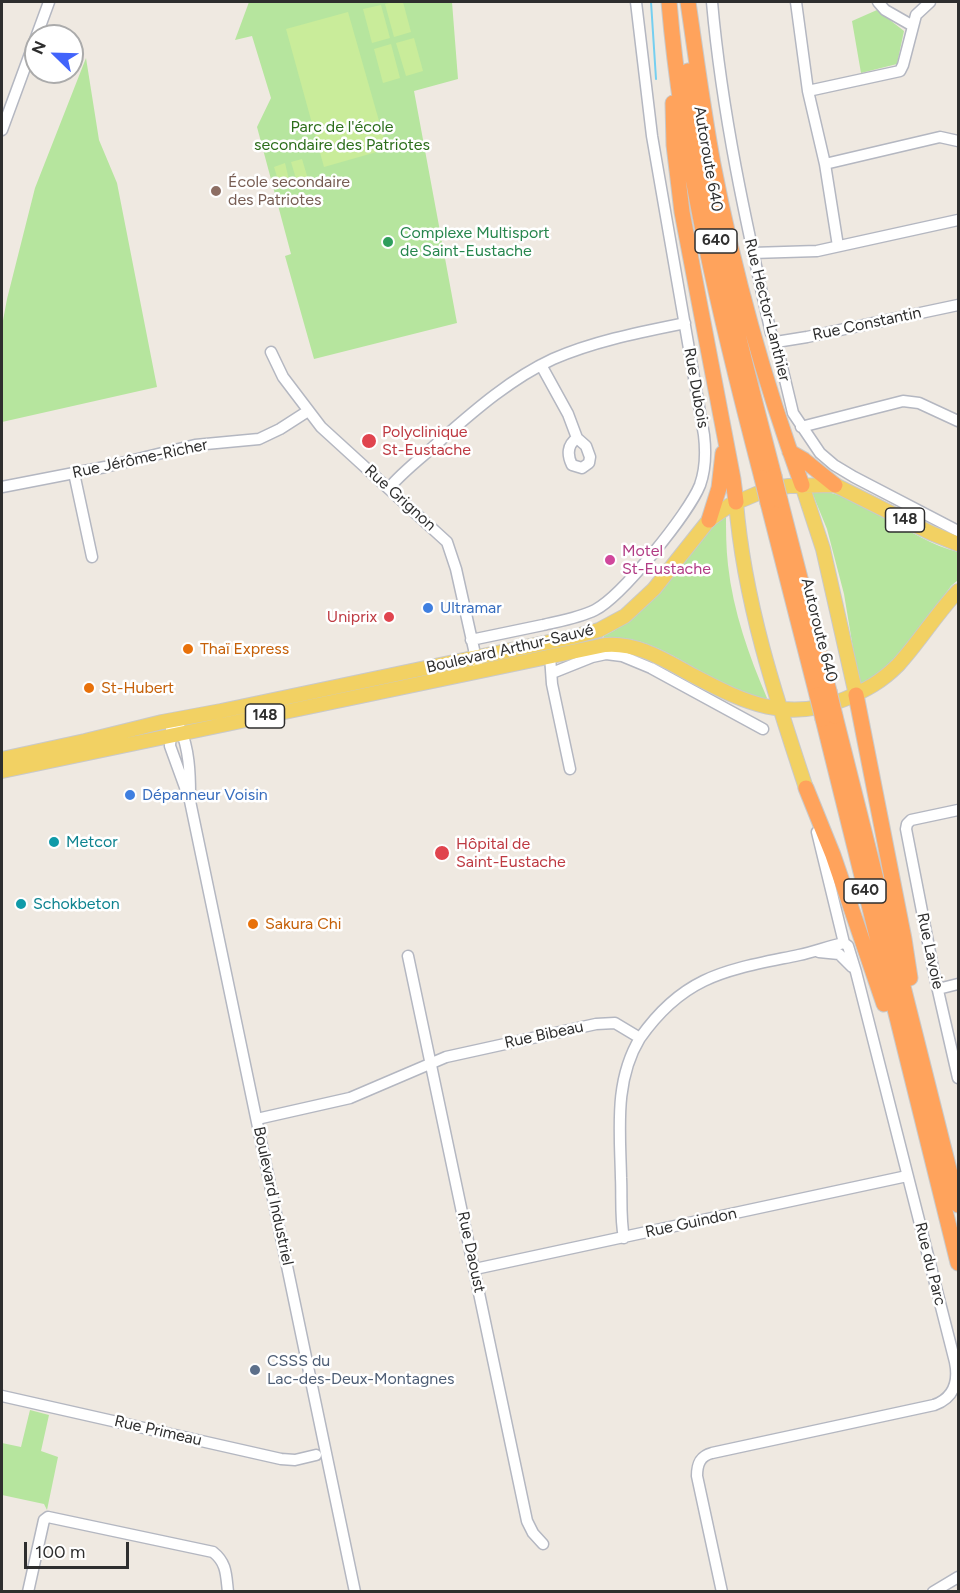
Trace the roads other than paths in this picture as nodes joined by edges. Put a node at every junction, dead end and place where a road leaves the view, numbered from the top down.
1 (44, 2) edge
2 (49, 2) edge
3 (636, 2) edge
4 (669, 2) edge
5 (682, 2) edge
6 (688, 2) edge
7 (712, 2) edge
8 (796, 2) edge
9 (878, 2) edge
10 (930, 2) edge
11 (670, 22) junction
12 (913, 26) junction
13 (808, 91) junction
14 (2, 116) edge
15 (2, 130) edge
16 (958, 141) edge
17 (825, 164) junction
18 (958, 220) edge
19 (838, 246) junction
20 (752, 253) junction
21 (958, 305) edge
22 (685, 323) junction
23 (776, 342) junction
24 (271, 352) dead end
25 (541, 365) junction
26 (308, 411) junction
27 (958, 421) edge
28 (801, 427) junction
29 (724, 435) junction
30 (578, 438) dead end
31 (790, 452) junction
32 (74, 473) junction
33 (768, 477) junction
34 (802, 485) junction
35 (835, 485) junction
36 (2, 488) edge
37 (389, 488) junction
38 (736, 502) junction
39 (709, 520) junction
40 (958, 531) edge
41 (958, 544) edge
42 (92, 557) dead end
43 (958, 591) edge
44 (471, 640) junction
45 (550, 656) junction
46 (475, 657) junction
47 (478, 671) junction
48 (552, 673) junction
49 (856, 694) junction
50 (780, 710) junction
51 (175, 720) junction
52 (763, 729) dead end
53 (176, 735) junction
54 (2, 759) edge
55 (570, 769) dead end
56 (2, 771) edge
57 (806, 788) junction
58 (190, 801) junction
59 (958, 810) edge
60 (844, 943) junction
61 (812, 952) junction
62 (408, 956) dead end
63 (856, 972) junction
64 (958, 984) edge
65 (938, 988) junction
66 (640, 1038) junction
67 (914, 1060) junction
68 (431, 1063) junction
69 (958, 1078) edge
70 (257, 1119) junction
71 (907, 1176) junction
72 (958, 1205) edge
73 (624, 1238) junction
74 (958, 1263) edge
75 (475, 1269) junction
76 (2, 1396) edge
77 (316, 1455) dead end
78 (543, 1544) dead end
79 (958, 1577) edge
80 (28, 1592) edge
81 (228, 1592) edge
82 (355, 1592) edge
83 (722, 1592) edge
84 (933, 1592) edge

1 - 14 street
2 - 15 street
3 - 22 street, Rue Dubois
4 - 11 highway, Autoroute 640 / 640
5 - 33 highway, Autoroute 640 / 640
6 - 31 highway
7 - 20 street, Rue Hector-Lanthier
8 - 13 street
9 - 12 street
10 - 12 street
11 - 29 highway
11 - 33 highway, Autoroute 640 / 640
12 - 13 street
13 - 17 street
16 - 17 street
17 - 19 street
18 - 19 street
19 - 20 street
20 - 23 street, Rue Hector-Lanthier
21 - 23 street, Rue Constantin
22 - 25 street
22 - 44 street, Rue Dubois
23 - 28 street, Rue Hector-Lanthier
24 - 26 street, Rue Grignon
25 - 30 street
25 - 37 street
26 - 32 street, Rue Jérôme-Richer
26 - 37 street, Rue Grignon
27 - 28 street
28 - 40 street, Rue Hector-Lanthier
29 - 38 highway
29 - 39 highway
31 - 34 highway
31 - 35 highway
32 - 36 street, Rue Jérôme-Richer
32 - 42 street
33 - 67 highway, Autoroute 640 / 640, bridge
34 - 35 main road, Boulevard Arthur-Sauvé / 148
34 - 38 main road, Boulevard Arthur-Sauvé / 148
34 - 49 main road
35 - 41 main road, Boulevard Arthur-Sauvé / 148
37 - 44 street, Rue Grignon
38 - 39 main road, Boulevard Arthur-Sauvé / 148
38 - 50 main road
39 - 46 main road, Boulevard Arthur-Sauvé / 148
43 - 49 main road, Boulevard Arthur-Sauvé / 148
44 - 46 street, Rue Grignon
45 - 47 main road, Boulevard Arthur-Sauvé / 148
45 - 48 street
45 - 50 main road, Boulevard Arthur-Sauvé / 148
46 - 47 street, Rue Grignon
46 - 51 main road, Boulevard Arthur-Sauvé / 148
47 - 53 main road, Boulevard Arthur-Sauvé / 148
48 - 52 street
48 - 55 street
49 - 50 main road, Boulevard Arthur-Sauvé / 148
49 - 67 highway
50 - 57 main road
51 - 53 street, Boulevard Industriel
51 - 54 main road, Boulevard Arthur-Sauvé / 148
53 - 56 main road, Boulevard Arthur-Sauvé / 148
53 - 58 street, Boulevard Industriel
53 - 58 street, Boulevard Industriel
57 - 60 street, Rue du Parc
57 - 67 highway
58 - 70 street, Boulevard Industriel
59 - 65 street, Rue Lavoie
60 - 61 street
60 - 63 street, Rue du Parc
61 - 63 street
61 - 66 street
62 - 68 street, Rue Daoust
63 - 71 street, Rue du Parc
64 - 65 street
65 - 69 street, Rue Lavoie
66 - 68 street, Rue Bibeau
66 - 73 street
67 - 72 highway, Autoroute 640 / 640
67 - 74 highway, Autoroute 640 / 640
68 - 70 street, Rue Bibeau
68 - 75 street, Rue Daoust
70 - 82 street, Boulevard Industriel
71 - 73 street, Rue Guindon
71 - 83 street, Rue du Parc
73 - 75 street, Rue Guindon
75 - 78 street, Rue Daoust
76 - 77 street, Rue Primeau
79 - 84 street
80 - 81 street

